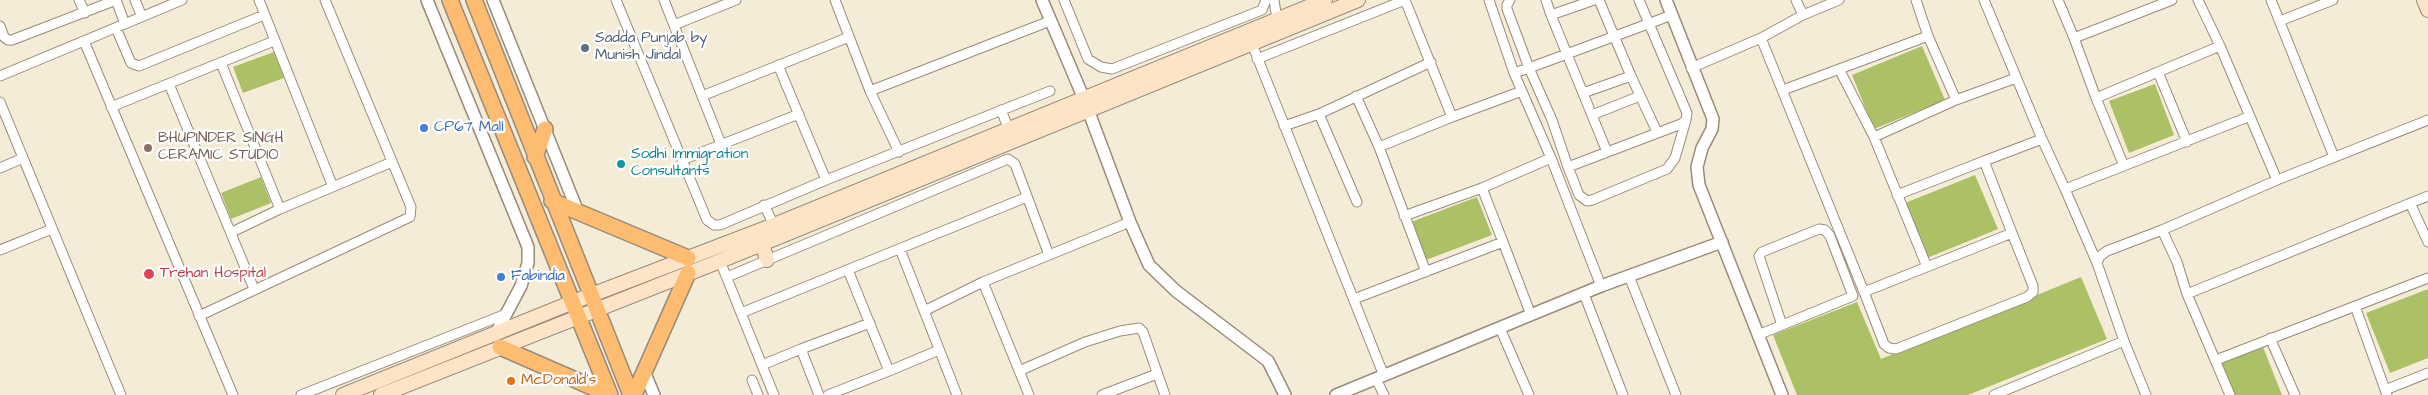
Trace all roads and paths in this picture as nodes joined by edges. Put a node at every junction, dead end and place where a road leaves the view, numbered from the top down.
1 (80, 0) edge
2 (116, 0) edge
3 (135, 0) edge
4 (182, 0) edge
5 (259, 0) edge
6 (326, 0) edge
7 (427, 0) edge
8 (450, 0) edge
9 (474, 0) edge
10 (493, 0) edge
11 (616, 0) edge
12 (664, 0) edge
13 (736, 0) edge
14 (835, 0) edge
15 (1042, 0) edge
16 (1064, 0) edge
17 (1266, 0) edge
18 (1274, 0) edge
19 (1325, 0) edge
20 (1358, 0) edge
21 (1405, 0) edge
22 (1489, 0) edge
23 (1510, 0) edge
24 (1546, 0) edge
25 (1594, 0) edge
26 (1599, 0) edge
27 (1639, 0) edge
28 (1666, 0) edge
29 (1796, 0) edge
30 (1840, 0) edge
31 (1916, 0) edge
32 (1984, 0) edge
33 (2058, 0) edge
34 (2172, 0) edge
35 (2198, 0) edge
36 (2271, 0) edge
37 (2333, 0) edge
38 (2424, 0) edge
39 (2428, 10) edge
40 (85, 13) junction
41 (264, 15) junction
42 (1552, 15) junction
43 (1672, 15) junction
44 (1803, 15) junction
45 (142, 17) junction
46 (1277, 19) junction
47 (1050, 21) junction
48 (2280, 21) junction
49 (125, 24) junction
50 (1650, 24) junction
51 (674, 25) junction
52 (0, 26) edge
53 (116, 28) junction
54 (1928, 36) junction
55 (1616, 37) junction
56 (849, 38) junction
57 (1761, 38) junction
58 (2074, 38) junction
59 (84, 41) junction
60 (274, 41) junction
61 (1252, 44) junction
62 (2220, 46) junction
63 (1567, 55) junction
64 (1257, 59) junction
65 (221, 62) junction
66 (1431, 62) junction
67 (778, 65) junction
68 (1529, 68) junction
69 (1691, 68) junction
70 (1839, 69) junction
71 (2158, 72) junction
72 (1514, 73) junction
73 (0, 76) edge
74 (1631, 76) junction
75 (2016, 78) junction
76 (170, 84) junction
77 (1783, 90) junction
78 (870, 91) junction
79 (1050, 91) dead end
80 (1522, 91) junction
81 (1583, 93) junction
82 (702, 96) junction
83 (1356, 96) junction
84 (1640, 96) junction
85 (2096, 98) junction
86 (1956, 100) junction
87 (0, 102) edge
88 (1086, 105) junction
89 (111, 107) junction
90 (1001, 110) junction
91 (799, 114) junction
92 (1318, 114) junction
93 (1592, 115) junction
94 (2248, 117) junction
95 (1452, 118) junction
96 (1686, 120) junction
97 (2428, 120) edge
98 (1284, 126) junction
99 (545, 129) junction
100 (1010, 130) junction
101 (1657, 132) junction
102 (1874, 137) junction
103 (2042, 139) junction
104 (2187, 142) junction
105 (721, 144) junction
106 (1379, 147) junction
107 (899, 152) junction
108 (1607, 152) junction
109 (535, 157) junction
110 (2334, 157) junction
111 (23, 158) junction
112 (1551, 158) junction
113 (682, 160) junction
114 (1984, 161) junction
115 (392, 162) junction
116 (959, 163) junction
117 (2124, 166) junction
118 (0, 168) edge
119 (1568, 168) junction
120 (965, 176) junction
121 (826, 180) junction
122 (2277, 180) junction
123 (333, 187) junction
124 (1482, 188) junction
125 (2065, 189) junction
126 (1897, 195) junction
127 (2428, 196) edge
128 (1027, 197) junction
129 (552, 201) junction
130 (1357, 202) dead end
131 (2410, 203) junction
132 (764, 205) junction
133 (280, 209) junction
134 (578, 212) junction
135 (1404, 216) junction
136 (1130, 222) junction
137 (774, 225) junction
138 (52, 229) junction
139 (2162, 230) junction
140 (232, 232) junction
141 (2012, 232) junction
142 (1503, 242) junction
143 (1722, 242) junction
144 (2428, 242) edge
145 (762, 244) junction
146 (900, 249) junction
147 (0, 250) edge
148 (1049, 255) junction
149 (767, 260) junction
150 (720, 261) junction
151 (2096, 263) junction
152 (688, 265) junction
153 (1927, 267) junction
154 (848, 270) junction
155 (1426, 272) junction
156 (1628, 276) junction
157 (727, 277) junction
158 (2428, 278) edge
159 (983, 282) junction
160 (1601, 286) junction
161 (254, 289) junction
162 (1864, 292) junction
163 (1584, 294) junction
164 (2187, 294) junction
165 (1354, 299) junction
166 (594, 302) junction
167 (2354, 306) junction
168 (576, 309) junction
169 (924, 311) junction
170 (741, 313) junction
171 (506, 314) junction
172 (1530, 315) junction
173 (199, 316) junction
174 (870, 323) junction
175 (1782, 325) junction
176 (1500, 328) junction
177 (1758, 334) junction
178 (2270, 338) junction
179 (497, 341) junction
180 (2124, 341) junction
181 (801, 349) junction
182 (939, 350) junction
183 (2216, 360) junction
184 (762, 365) junction
185 (644, 371) junction
186 (889, 371) junction
187 (1019, 371) junction
188 (2428, 373) edge
189 (1157, 374) junction
190 (1380, 378) junction
191 (752, 380) dead end
192 (587, 390) edge
193 (2386, 392) edge
194 (121, 395) edge
195 (233, 395) edge
196 (301, 395) edge
197 (344, 395) edge
198 (381, 395) edge
199 (610, 395) edge
200 (633, 395) edge
201 (654, 395) edge
202 (758, 395) edge
203 (774, 395) edge
204 (819, 395) edge
205 (828, 395) edge
206 (956, 395) edge
207 (1029, 395) edge
208 (1102, 395) edge
209 (1165, 395) edge
210 (1285, 395) edge
211 (1336, 395) edge
212 (1384, 395) edge
213 (1529, 395) edge
214 (1622, 395) edge
215 (1676, 395) edge
216 (1782, 395) edge
217 (1994, 395) edge
218 (2146, 395) edge
219 (2230, 395) edge
220 (2295, 395) edge

1 - 40 street
2 - 40 street
2 - 49 street
3 - 45 street
4 - 45 street
5 - 41 street
6 - 115 street
7 - 171 street
8 - 168 main road
9 - 109 main road
10 - 99 street
11 - 113 street
12 - 51 street
13 - 51 street
14 - 56 street
15 - 47 street
16 - 17 street
18 - 46 street
19 - 46 main road
20 - 61 main road
21 - 64 street
21 - 66 street
22 - 72 street
23 - 68 street
24 - 42 street
25 - 42 street
26 - 55 street
27 - 50 street
28 - 43 street
29 - 44 street
30 - 44 street
31 - 54 street
32 - 75 street
33 - 58 street
34 - 58 street
35 - 62 street
36 - 48 street
37 - 48 street
38 - 39 main road
40 - 52 street
41 - 53 street
41 - 60 street
42 - 63 street
43 - 50 street
43 - 69 street
44 - 57 street
45 - 49 street
46 - 88 main road
47 - 78 street
47 - 88 street
48 - 110 street
49 - 53 street
50 - 55 street
50 - 96 street
51 - 82 street
53 - 59 street
54 - 70 street
54 - 86 street
55 - 63 street
55 - 74 street
56 - 67 street
56 - 78 street
57 - 69 street
57 - 77 street
58 - 85 street
59 - 73 street
59 - 89 street
60 - 65 street
60 - 123 street
61 - 64 street
61 - 88 main road
62 - 71 street
62 - 94 street
63 - 68 street
63 - 81 street
64 - 98 street
65 - 76 street
65 - 133 street
66 - 83 street
66 - 95 street
67 - 82 street
67 - 91 street
68 - 72 street
68 - 119 street
69 - 143 street
70 - 77 street
70 - 102 street
71 - 85 street
71 - 104 street
72 - 80 street
74 - 81 street
74 - 84 street
75 - 86 street
75 - 103 street
76 - 89 street
76 - 140 street
77 - 162 street
78 - 107 street
79 - 90 street
80 - 95 street
80 - 112 street
81 - 93 street
82 - 105 street
83 - 92 street
83 - 106 street
84 - 93 street
84 - 101 street
85 - 117 street
86 - 102 street
87 - 111 street
88 - 100 main road
88 - 116 main road
88 - 136 street
89 - 173 street
90 - 100 street
90 - 107 street
91 - 105 street
91 - 121 street
92 - 98 street
92 - 130 street
93 - 108 street
94 - 104 street
94 - 122 street
95 - 106 street
96 - 101 street
96 - 119 street
97 - 110 street
98 - 165 street
99 - 109 main road
99 - 134 street
100 - 137 main road
101 - 108 street
102 - 126 street
103 - 114 street
103 - 125 street
104 - 117 street
105 - 113 street
106 - 135 street
107 - 121 street
108 - 119 street
109 - 129 main road
110 - 122 street
111 - 118 street
111 - 138 street
112 - 124 street
112 - 160 street
113 - 132 street
114 - 126 street
114 - 141 street
115 - 123 street
115 - 161 street
116 - 120 main road
116 - 145 main road
117 - 125 street
120 - 128 street
120 - 149 street
121 - 132 street
122 - 139 street
123 - 133 street
124 - 135 street
124 - 142 street
125 - 151 street
126 - 153 street
127 - 131 street
128 - 146 street
128 - 148 street
129 - 134 main road
129 - 166 main road
131 - 144 street
131 - 164 street
132 - 137 street
133 - 140 street
134 - 152 main road
135 - 155 street
136 - 148 street
136 - 210 street
137 - 152 main road
138 - 147 street
138 - 194 street
139 - 151 street
139 - 164 street
140 - 161 street
141 - 153 street
141 - 162 street
142 - 155 street
142 - 172 street
143 - 156 street
143 - 177 street
145 - 149 main road
145 - 150 main road
146 - 154 street
146 - 169 street
148 - 159 street
149 - 157 street
150 - 152 main road
150 - 157 street
151 - 180 street
152 - 166 main road
152 - 185 main road
153 - 162 street
154 - 170 street
154 - 174 street
155 - 165 street
156 - 160 street
156 - 215 street
157 - 170 street
158 - 167 street
159 - 169 street
159 - 187 street
160 - 163 street
161 - 173 street
163 - 172 street
163 - 214 street
164 - 183 street
165 - 190 street
166 - 168 main road
166 - 200 main road
167 - 178 street
167 - 193 street
168 - 179 main road
168 - 199 main road
169 - 182 street
170 - 184 street
171 - 179 street
171 - 196 street
172 - 176 street
173 - 195 street
174 - 181 street
174 - 186 street
175 - 175 street
175 - 177 street
176 - 190 street
176 - 213 street
177 - 216 street
178 - 183 street
178 - 220 street
179 - 192 main road
179 - 197 main road
179 - 198 main road
180 - 217 street
180 - 218 street
181 - 184 street
181 - 204 street
182 - 186 street
182 - 206 street
183 - 219 street
184 - 203 street
185 - 200 main road
185 - 201 street
186 - 205 street
187 - 189 street
187 - 207 street
188 - 193 street
189 - 208 street
189 - 209 street
190 - 211 street
190 - 212 street
191 - 202 street
192 - 199 main road

